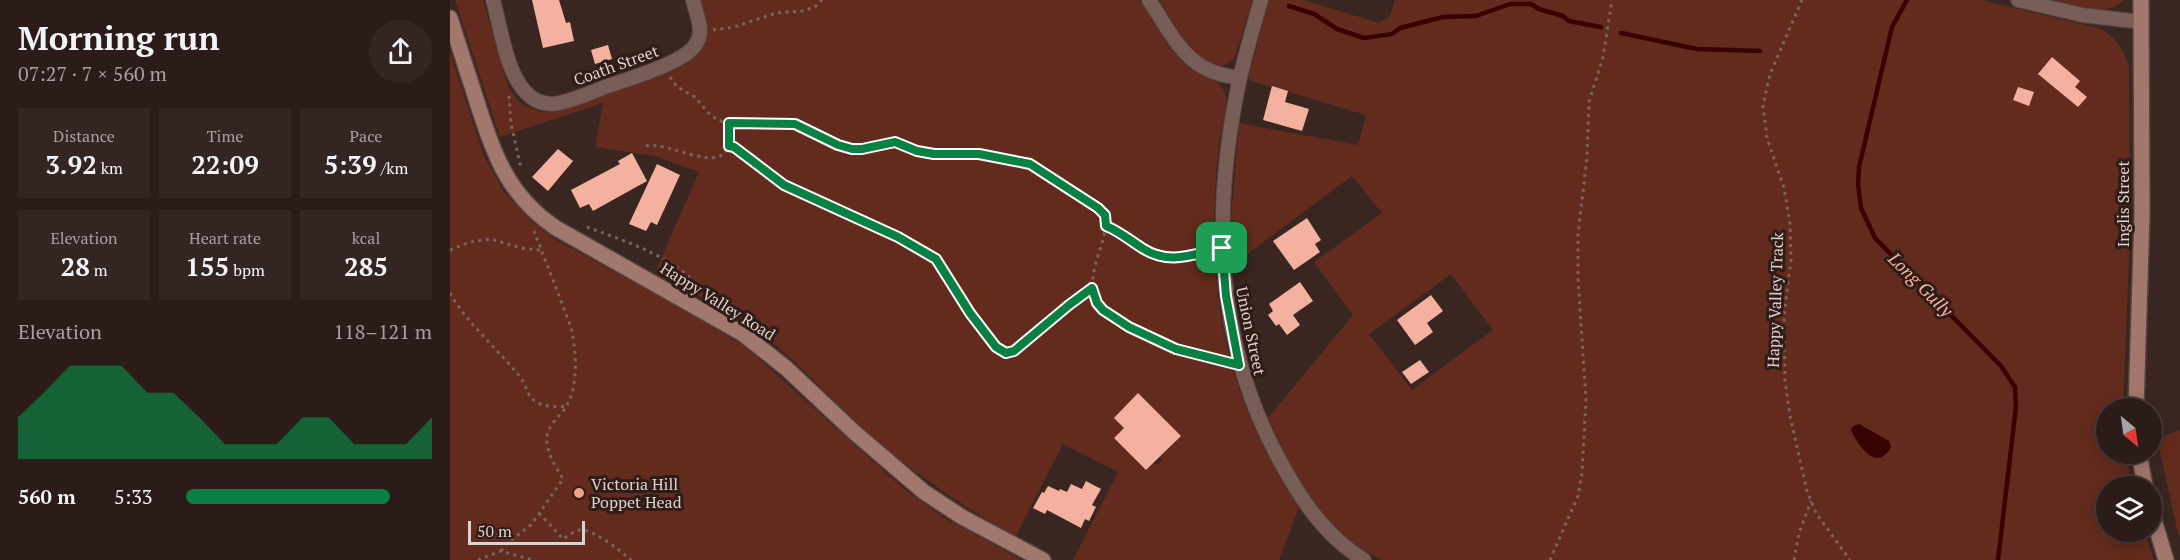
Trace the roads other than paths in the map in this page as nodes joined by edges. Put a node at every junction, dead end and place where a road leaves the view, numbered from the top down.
1 (493, 0) edge
2 (693, 0) edge
3 (1149, 0) edge
4 (1261, 0) edge
5 (2018, 0) edge
6 (2141, 0) edge
7 (450, 18) edge
8 (2141, 21) junction
9 (1240, 78) junction
10 (2136, 398) edge
11 (2161, 542) edge
12 (1043, 560) edge
13 (1364, 560) edge
14 (2166, 560) edge

1 - 2 street, Coath Street
3 - 9 street
4 - 9 street, Union Street
5 - 8 street
6 - 8 street, Inglis Street
7 - 12 street, Happy Valley Road
8 - 10 street, Inglis Street
9 - 13 street, Union Street
11 - 14 street

